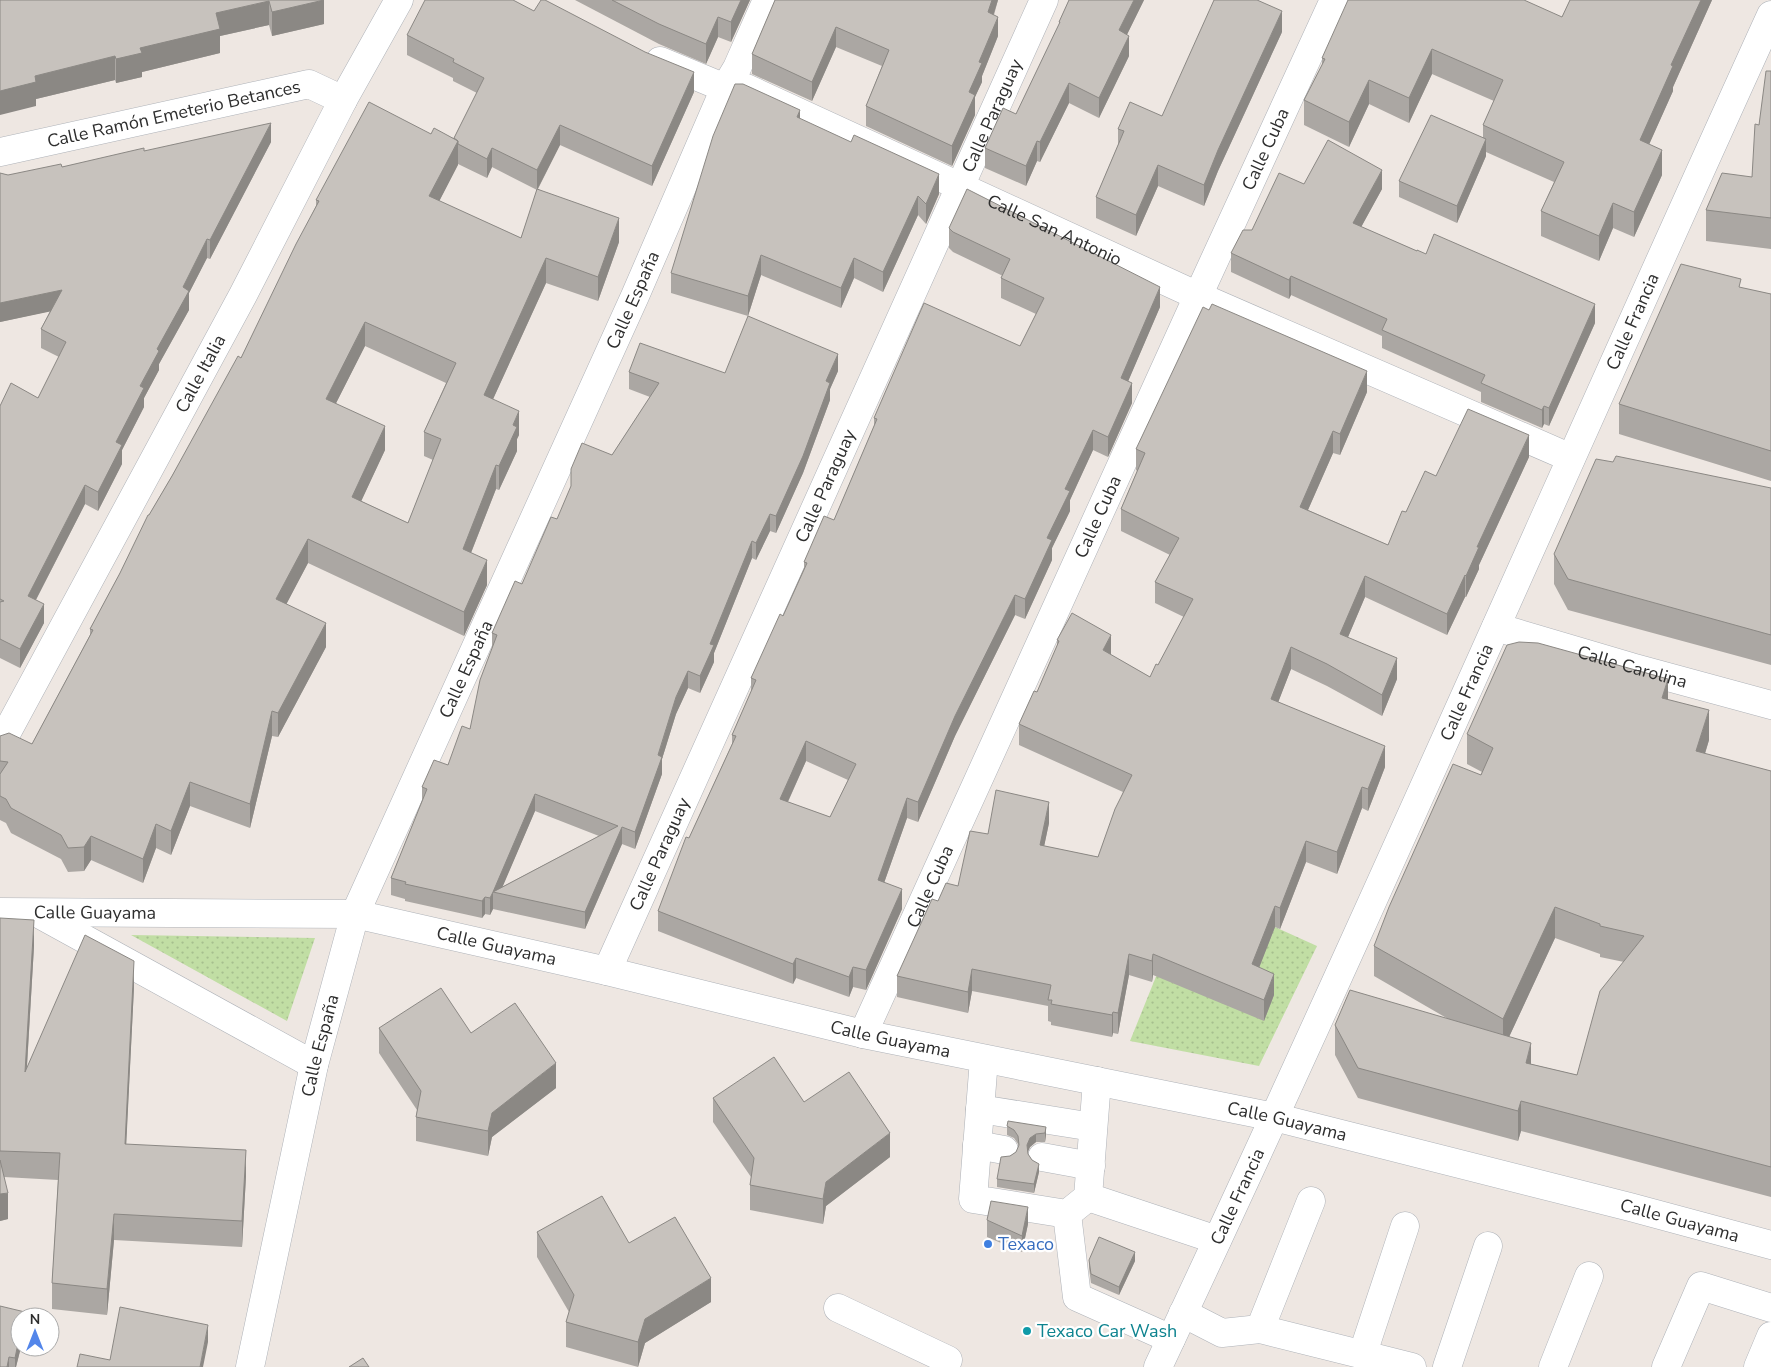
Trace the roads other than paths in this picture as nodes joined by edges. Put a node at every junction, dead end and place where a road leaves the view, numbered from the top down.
1 (399, 0) edge
2 (767, 0) edge
3 (1044, 0) edge
4 (1334, 0) edge
5 (1771, 15) edge
6 (635, 49) edge
7 (725, 88) junction
8 (343, 100) junction
9 (0, 152) edge
10 (958, 187) junction
11 (1198, 296) junction
12 (1571, 458) junction
13 (1496, 627) junction
14 (1771, 705) edge
15 (0, 745) edge
16 (0, 912) edge
17 (37, 913) junction
18 (355, 914) junction
19 (607, 971) junction
20 (863, 1034) junction
21 (984, 1059) junction
22 (314, 1065) junction
23 (1097, 1081) junction
24 (980, 1109) junction
25 (1274, 1117) junction
26 (1093, 1127) junction
27 (977, 1145) junction
28 (1004, 1150) dead end
29 (1042, 1157) dead end
30 (1091, 1166) junction
31 (1088, 1198) junction
32 (1311, 1201) dead end
33 (1067, 1214) junction
34 (1405, 1226) dead end
35 (1218, 1240) junction
36 (1771, 1245) edge
37 (1488, 1246) dead end
38 (1589, 1276) dead end
39 (838, 1308) dead end
40 (1771, 1308) edge
41 (1183, 1313) junction
42 (1260, 1328) junction
43 (1771, 1336) edge
44 (1172, 1339) junction
45 (1362, 1354) junction
46 (951, 1365) edge
47 (250, 1367) edge
48 (1158, 1367) edge
49 (1412, 1367) edge
50 (1447, 1367) edge
51 (1553, 1367) edge
52 (1666, 1367) edge
53 (1758, 1367) edge

1 - 8 street, Calle Italia
2 - 7 street, Calle España
3 - 10 street, Calle Paraguay
4 - 11 street, Calle Cuba
5 - 12 street, Calle Francia
6 - 7 street, Calle San Antonio
7 - 10 street, Calle San Antonio
7 - 18 street, Calle España
8 - 9 street, Calle Ramón Emeterio Betances
8 - 15 street, Calle Italia
10 - 11 street, Calle San Antonio
10 - 19 street, Calle Paraguay
11 - 12 street, Calle San Antonio
11 - 20 street, Calle Cuba
12 - 13 street, Calle Francia
13 - 14 street, Calle Carolina
13 - 25 street, Calle Francia
16 - 17 street, Calle Guayama
17 - 18 street, Calle Guayama
17 - 22 street
18 - 19 street, Calle Guayama
18 - 22 street, Calle España
19 - 20 street, Calle Guayama
20 - 21 street, Calle Guayama
21 - 23 street, Calle Guayama
21 - 24 street
22 - 47 street, Calle España
23 - 25 street, Calle Guayama
23 - 26 street
24 - 26 street
24 - 27 street
25 - 35 street, Calle Francia
25 - 36 street, Calle Guayama
26 - 30 street
27 - 28 street
27 - 33 street
29 - 30 street
30 - 31 street
31 - 33 street
31 - 35 street
32 - 42 street
33 - 44 street
34 - 45 street
35 - 41 street, Calle Francia
37 - 50 street
38 - 51 street
39 - 46 street
40 - 52 street
41 - 42 street
41 - 44 street, Calle Francia
42 - 45 street
43 - 53 street
44 - 48 street, Calle Francia
45 - 49 street

